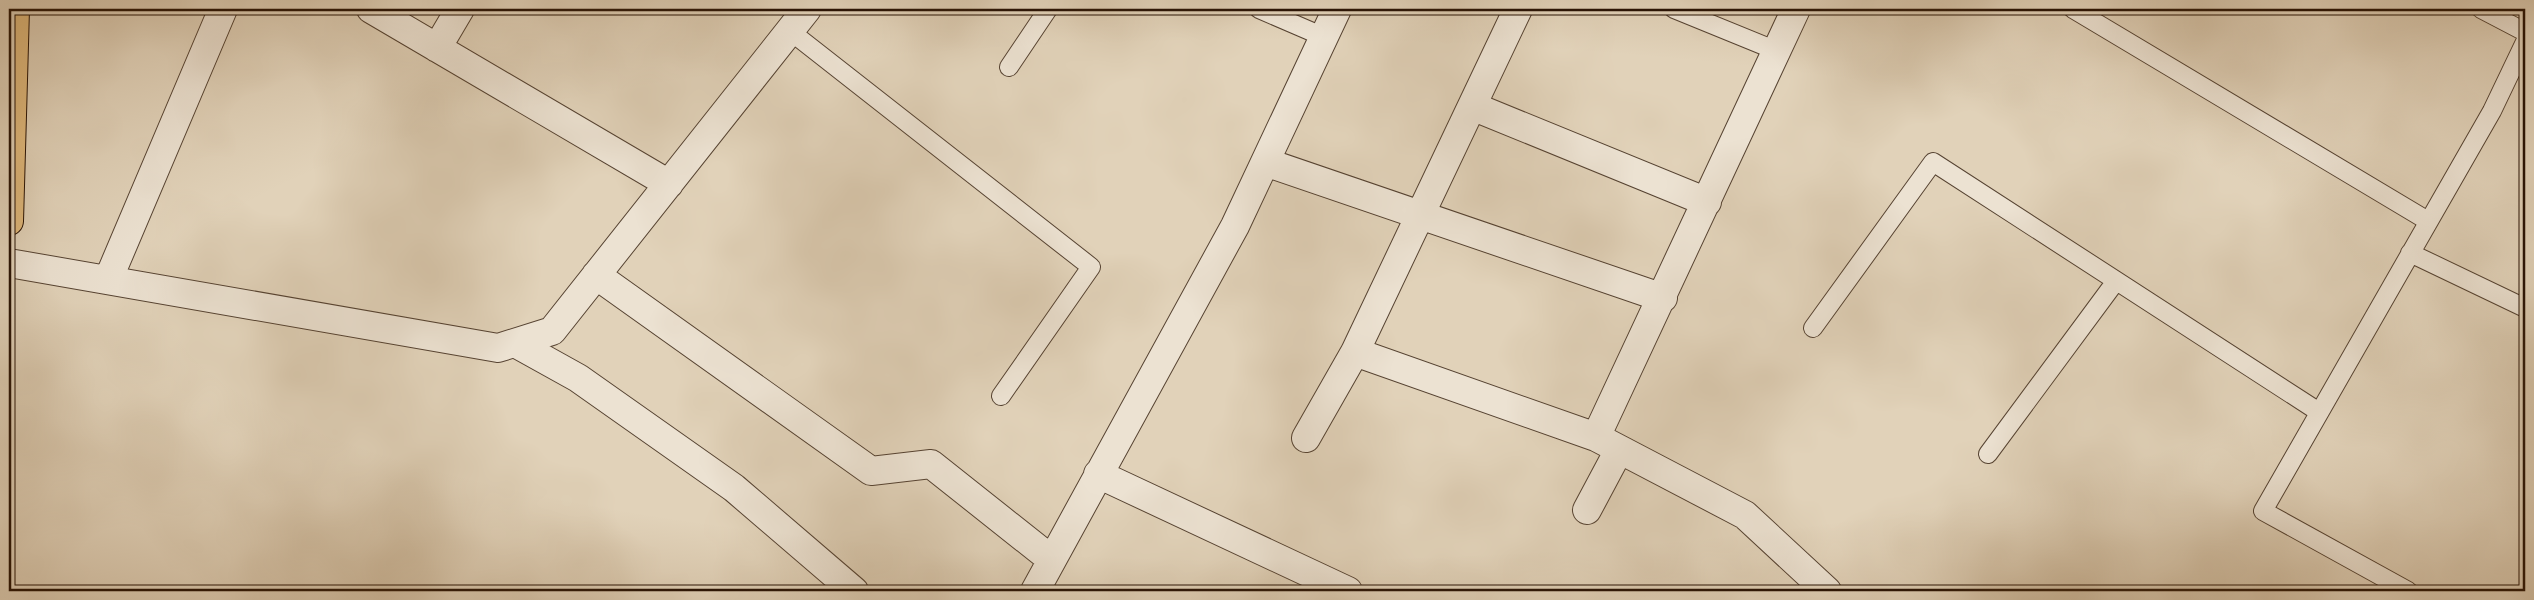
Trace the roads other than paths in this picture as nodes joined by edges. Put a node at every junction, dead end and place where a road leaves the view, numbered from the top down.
1 (14, 9) edge
2 (223, 9) edge
3 (371, 9) edge
4 (460, 9) edge
5 (807, 9) edge
6 (1048, 9) edge
7 (1259, 9) edge
8 (1337, 9) edge
9 (1518, 9) edge
10 (1674, 9) edge
11 (1796, 9) edge
12 (2073, 9) edge
13 (2481, 9) edge
14 (790, 32) junction
15 (2525, 32) edge
16 (1324, 37) junction
17 (2525, 42) edge
18 (438, 48) junction
19 (1777, 51) junction
20 (1009, 67) dead end
21 (1472, 106) junction
22 (1265, 162) junction
23 (669, 184) junction
24 (1707, 202) junction
25 (1420, 215) junction
26 (9, 221) edge
27 (2428, 221) junction
28 (2410, 253) junction
29 (9, 263) edge
30 (596, 275) junction
31 (108, 280) junction
32 (2116, 281) junction
33 (1663, 298) junction
34 (2525, 308) edge
35 (1813, 328) dead end
36 (515, 343) junction
37 (1355, 352) junction
38 (1002, 396) dead end
39 (2319, 412) junction
40 (1306, 438) dead end
41 (1608, 443) junction
42 (1988, 454) dead end
43 (1098, 474) junction
44 (1587, 510) dead end
45 (1052, 560) junction
46 (854, 591) edge
47 (1035, 591) edge
48 (1348, 591) edge
49 (1827, 591) edge
50 (2408, 591) edge

1 - 26 main road
2 - 31 street
3 - 18 street
4 - 18 street
5 - 14 street
6 - 20 lane
7 - 16 lane
8 - 16 street
9 - 21 street
10 - 19 lane
11 - 19 street
12 - 27 lane
13 - 15 lane
14 - 23 street
14 - 38 lane
16 - 22 street
17 - 27 lane
18 - 23 street
19 - 24 street
21 - 24 street
21 - 25 street
22 - 25 street
22 - 43 street
23 - 30 street
24 - 33 street
25 - 33 street
25 - 37 street
27 - 28 lane
28 - 34 lane
28 - 39 lane
29 - 31 street
30 - 36 street
30 - 45 street
31 - 36 street
32 - 35 lane
32 - 39 lane
32 - 42 lane
33 - 41 street
36 - 46 street
37 - 40 street
37 - 41 street
39 - 50 lane
41 - 44 street
41 - 49 street
43 - 45 street
43 - 48 street
45 - 47 street

